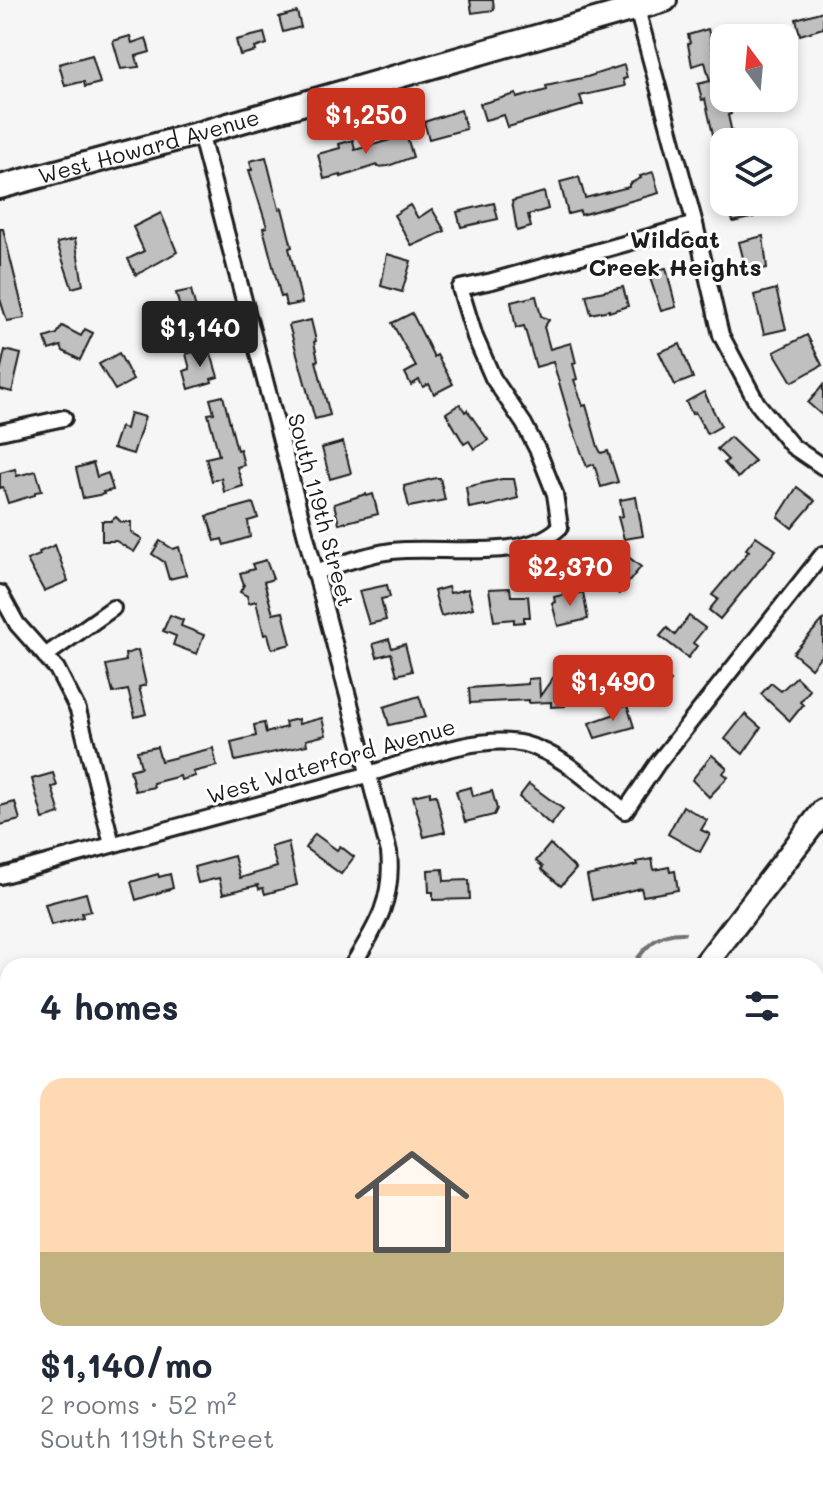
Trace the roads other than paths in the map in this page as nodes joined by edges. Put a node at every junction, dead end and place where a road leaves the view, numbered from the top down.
1 (665, 0) edge
2 (637, 9) junction
3 (200, 133) junction
4 (0, 187) edge
5 (695, 224) junction
6 (64, 418) dead end
7 (0, 432) edge
8 (823, 467) edge
9 (823, 554) edge
10 (314, 572) junction
11 (0, 593) edge
12 (113, 608) dead end
13 (45, 656) junction
14 (367, 775) junction
15 (823, 811) edge
16 (112, 844) junction
17 (0, 876) edge
18 (357, 958) edge
19 (710, 958) edge

1 - 2 street, West Howard Avenue
2 - 3 street, West Howard Avenue
2 - 5 street
3 - 4 street, West Howard Avenue
3 - 10 street, South 119th Street
5 - 8 street
5 - 10 street
6 - 7 street
9 - 14 street, West Waterford Avenue
10 - 14 street, South 119th Street
11 - 13 street
12 - 13 street
13 - 16 street
14 - 16 street, West Waterford Avenue
14 - 18 street, South 119th Street
15 - 19 street
16 - 17 street, West Waterford Avenue

